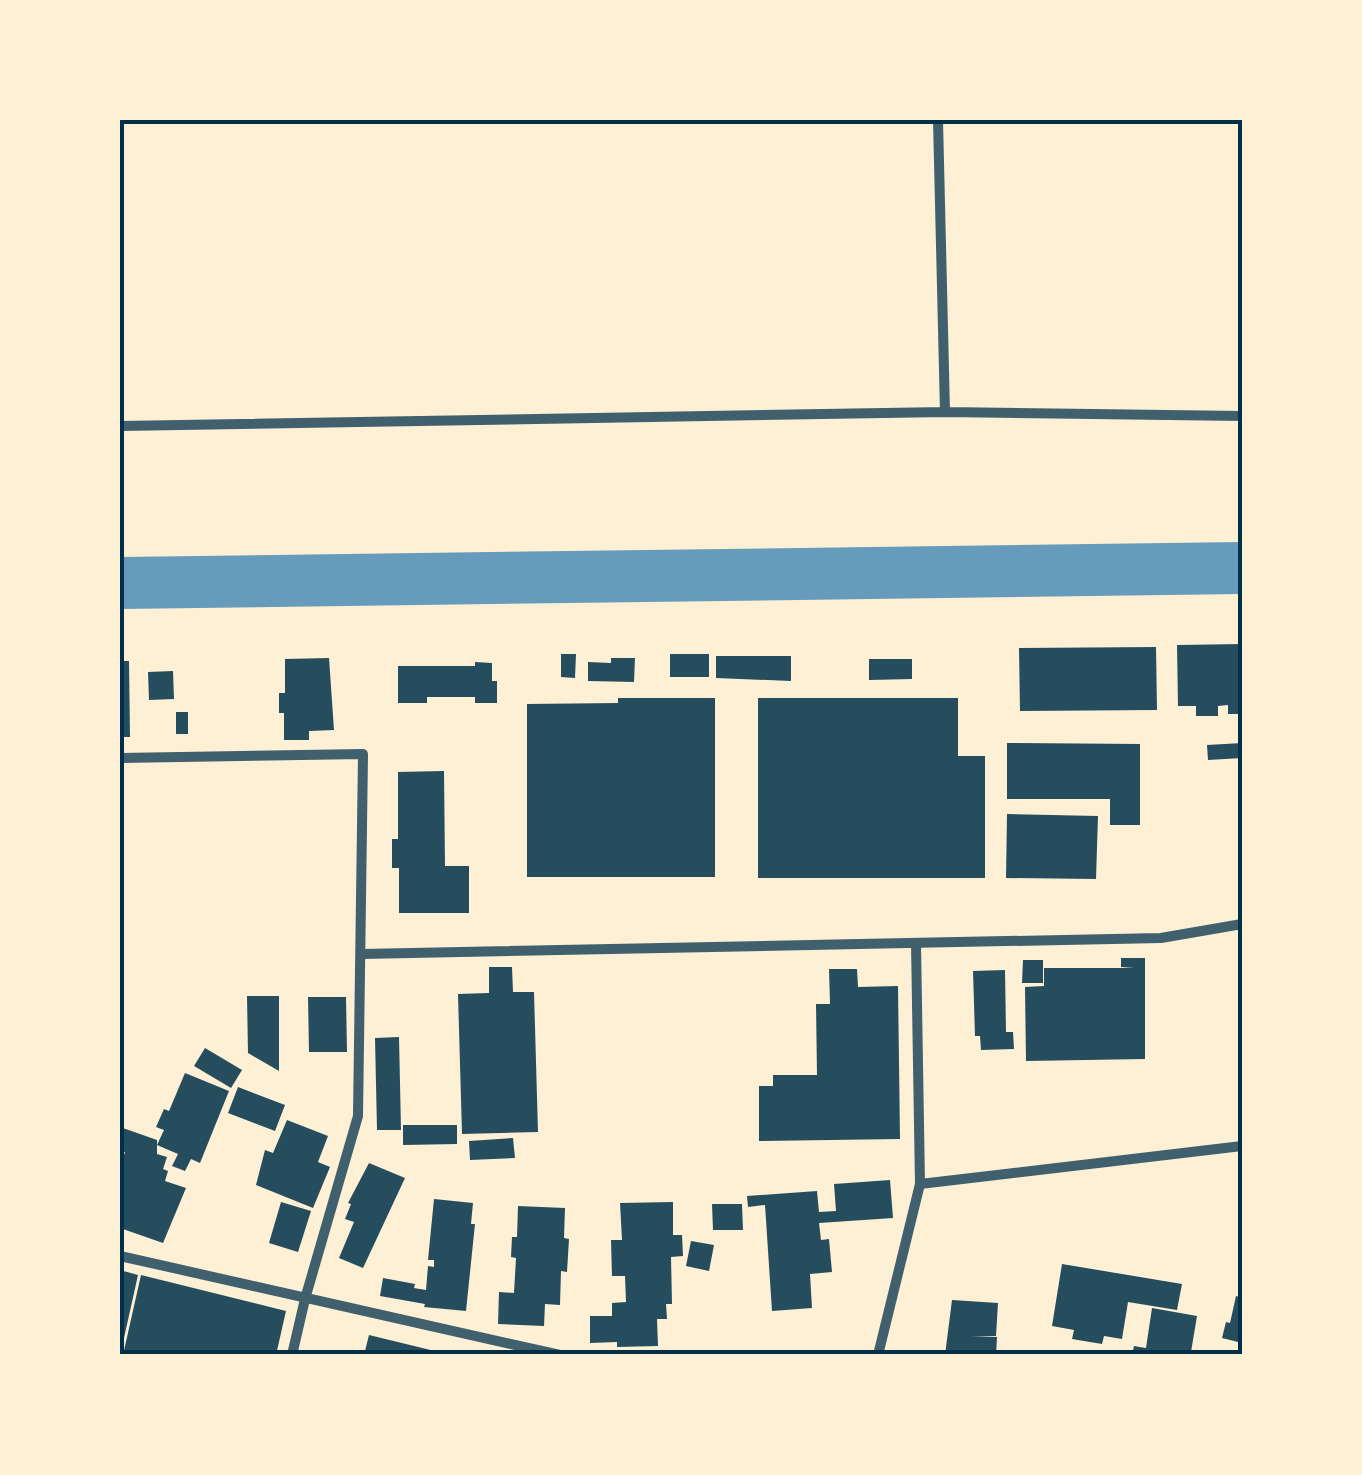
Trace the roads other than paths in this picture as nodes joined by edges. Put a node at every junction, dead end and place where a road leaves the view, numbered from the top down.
1 (938, 120) edge
2 (945, 412) junction
3 (1242, 416) edge
4 (120, 426) edge
5 (120, 758) edge
6 (1242, 924) edge
7 (916, 943) junction
8 (362, 954) junction
9 (1242, 1146) edge
10 (920, 1184) junction
11 (120, 1256) edge
12 (305, 1299) junction
13 (292, 1355) edge
14 (560, 1355) edge
15 (878, 1355) edge

1 - 2 street
2 - 3 street
2 - 4 street
5 - 8 street
6 - 7 street
7 - 8 street
7 - 10 street
8 - 12 street
9 - 10 street
10 - 15 street
11 - 12 street
12 - 13 street
12 - 14 street

